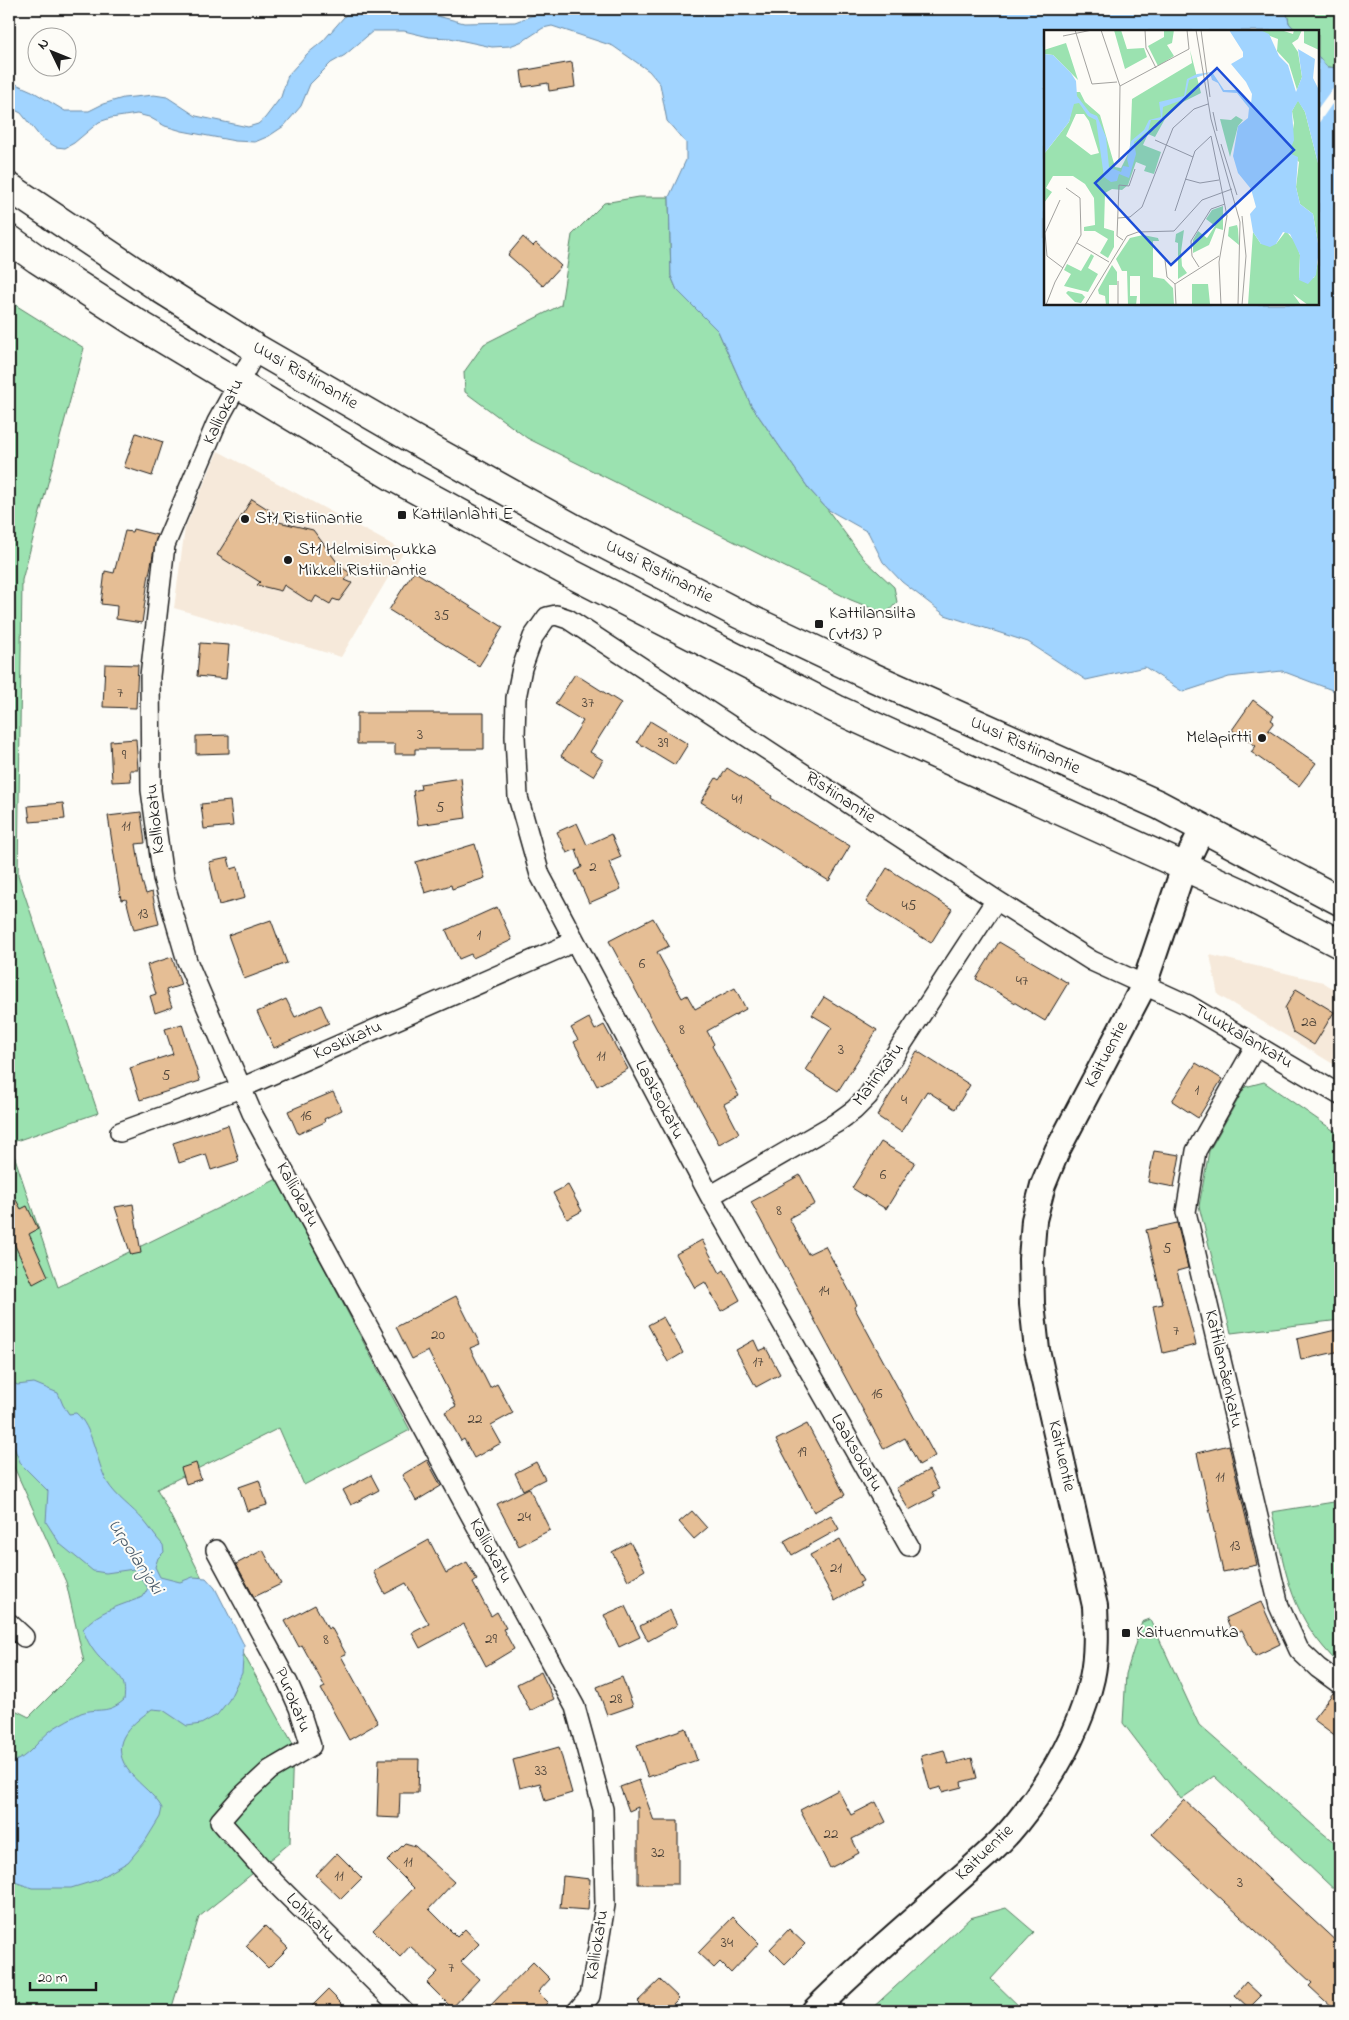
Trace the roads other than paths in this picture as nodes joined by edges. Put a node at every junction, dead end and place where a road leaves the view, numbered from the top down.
1 (9, 187) edge
2 (9, 239) edge
3 (257, 349) junction
4 (238, 383) junction
5 (541, 626) joint
6 (1203, 827) junction
7 (1184, 867) junction
8 (996, 900) junction
9 (1340, 901) edge
10 (574, 942) junction
11 (1340, 944) edge
12 (1144, 984) junction
13 (1256, 1045) junction
14 (241, 1088) junction
15 (1340, 1095) edge
16 (120, 1132) dead end
17 (710, 1196) junction
18 (909, 1546) dead end
19 (216, 1550) dead end
20 (9, 1623) edge
21 (24, 1637) dead end
22 (1340, 1684) edge
23 (220, 1821) joint
24 (404, 2011) edge
25 (577, 2011) edge
26 (814, 2011) edge

1 - 3 highway, Uusi Ristiinantie
2 - 4 highway
3 - 4 street, Kalliokatu
3 - 6 highway, Uusi Ristiinantie
4 - 7 highway
4 - 14 street, Kalliokatu
5 - 8 street, Ristiinantie
5 - 10 street, Laaksokatu
6 - 7 street, Kaituentie
6 - 9 highway, Uusi Ristiinantie
7 - 11 highway
7 - 12 street, Kaituentie
8 - 12 street, Ristiinantie
8 - 17 street, Matinkatu
10 - 14 street, Koskikatu
10 - 17 street, Laaksokatu
12 - 13 street, Tuukkalankatu
12 - 26 street, Kaituentie
13 - 15 street, Tuukkalankatu
13 - 22 street, Kattilamäenkatu
14 - 16 street, Koskikatu
14 - 25 street, Kalliokatu
17 - 18 street, Laaksokatu
19 - 23 street, Purokatu
20 - 21 street
23 - 24 street, Lohikatu

